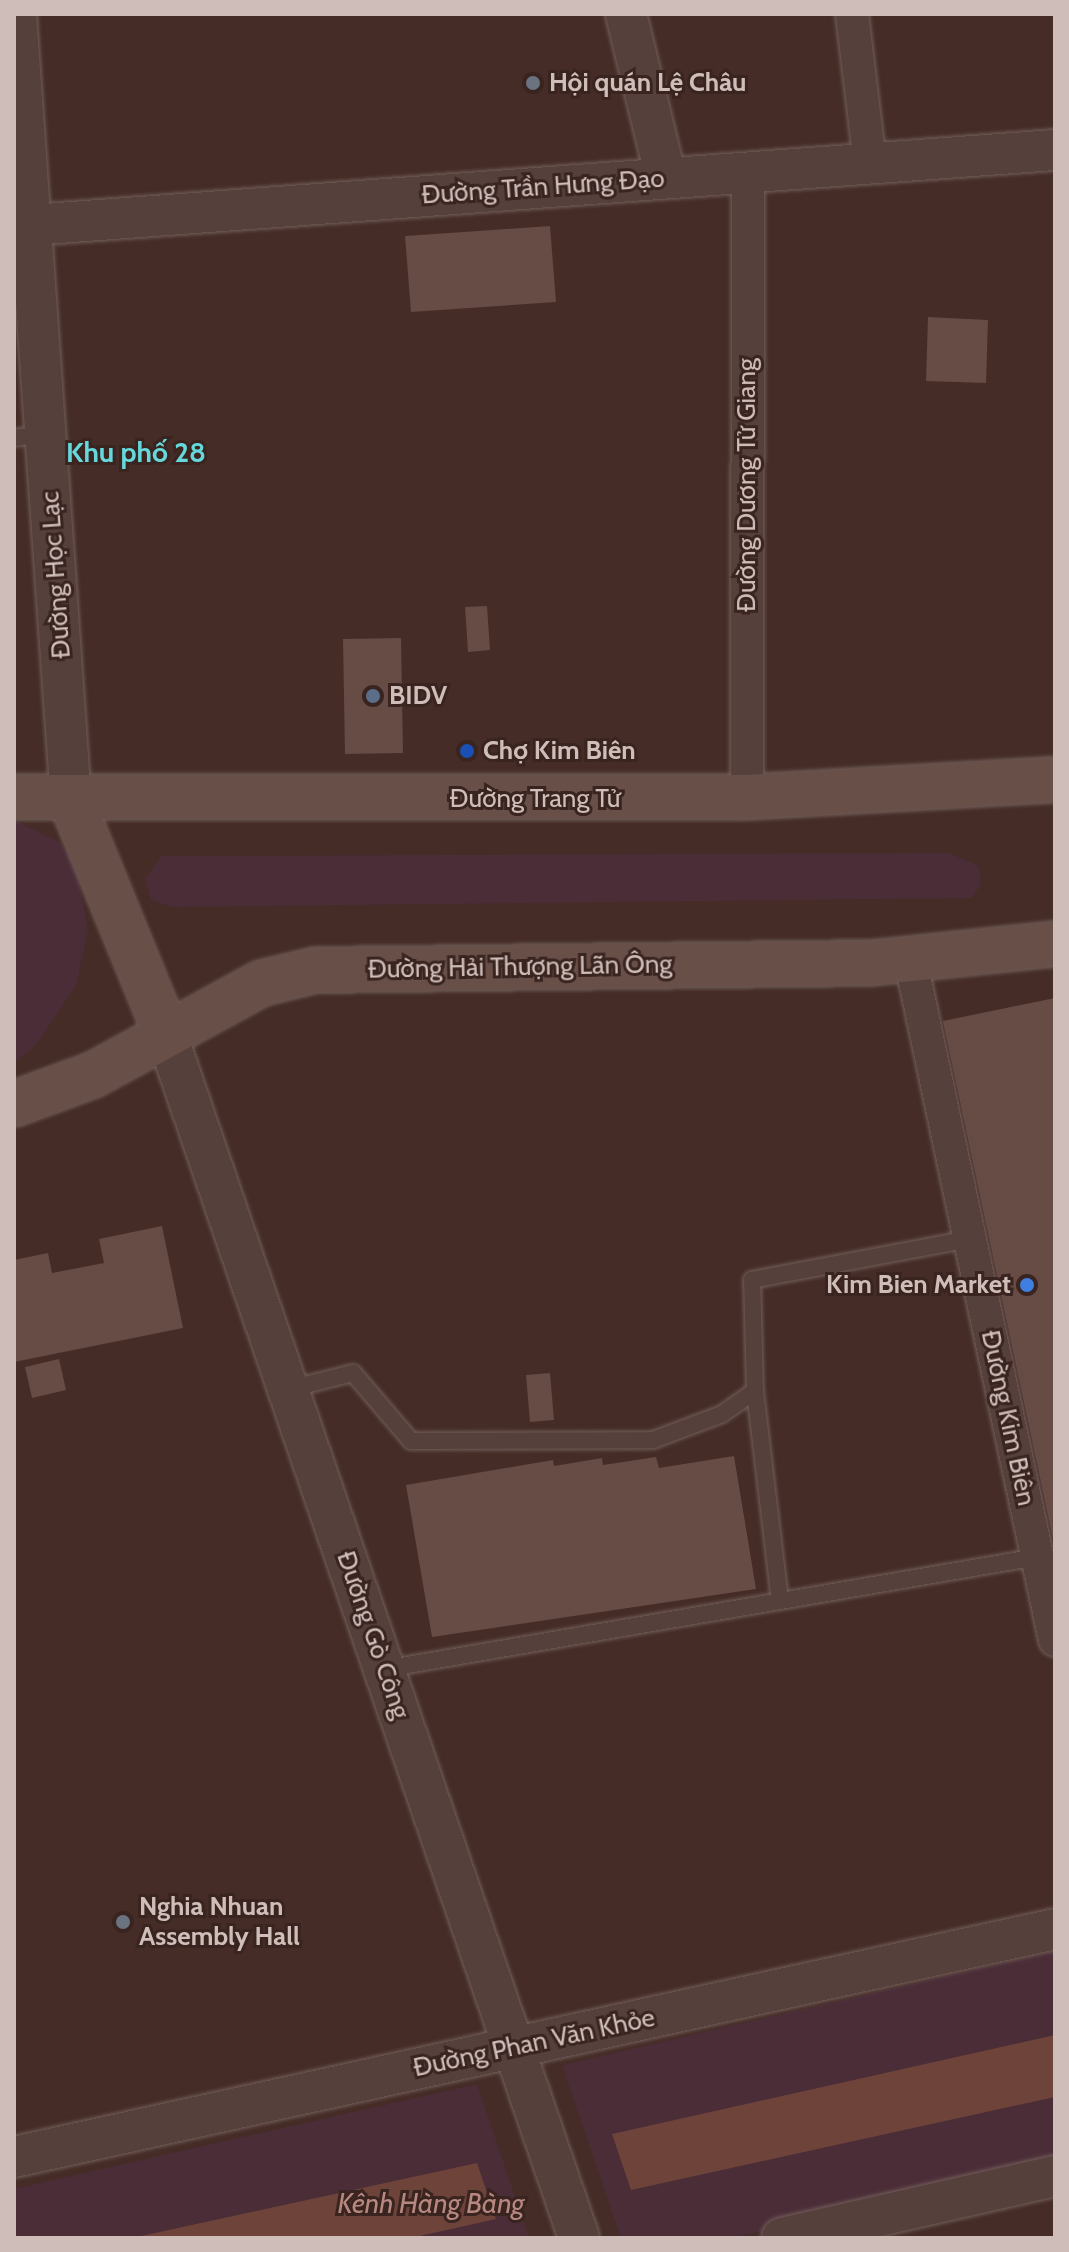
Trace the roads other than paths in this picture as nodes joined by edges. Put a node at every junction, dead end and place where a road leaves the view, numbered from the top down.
1 (16, 14) edge
2 (626, 14) edge
3 (852, 14) edge
4 (1055, 150) edge
5 (870, 163) junction
6 (748, 172) junction
7 (666, 178) junction
8 (31, 225) junction
9 (30, 436) edge
10 (1055, 780) edge
11 (14, 797) edge
12 (747, 797) junction
13 (71, 800) junction
14 (1055, 944) edge
15 (911, 962) junction
16 (166, 1033) junction
17 (14, 1104) edge
18 (970, 1239) junction
19 (289, 1389) junction
20 (755, 1391) junction
21 (1037, 1557) junction
22 (780, 1601) junction
23 (1055, 1640) edge
24 (384, 1669) junction
25 (1055, 1929) edge
26 (513, 2048) junction
27 (14, 2157) edge
28 (1055, 2176) edge
29 (579, 2238) edge
30 (782, 2238) edge

1 - 8 street, Đường Học Lạc
2 - 7 street
3 - 5 street
4 - 5 street, Đường Trần Hưng Đạo
5 - 6 street, Đường Trần Hưng Đạo
6 - 7 street, Đường Trần Hưng Đạo
6 - 12 street, Đường Dương Tử Giang
7 - 8 street, Đường Trần Hưng Đạo
8 - 9 street, Đường Học Lạc
9 - 13 street, Đường Học Lạc
10 - 12 main road, Đường Trang Tử
11 - 13 main road, Đường Trang Tử
12 - 13 main road, Đường Trang Tử
13 - 16 main road
14 - 15 main road, Đường Hải Thượng Lãn Ông
15 - 16 main road, Đường Hải Thượng Lãn Ông
15 - 18 street, Đường Kim Biên
16 - 17 main road, Đường Hải Thượng Lãn Ông
16 - 19 street, Đường Gò Công
18 - 20 lane
18 - 21 street, Đường Kim Biên
19 - 20 lane
19 - 24 street, Đường Gò Công
20 - 22 lane
21 - 22 lane
21 - 23 street, Đường Kim Biên
22 - 24 lane
24 - 26 street, Đường Gò Công
25 - 26 street, Đường Phan Văn Khỏe
26 - 27 street, Đường Phan Văn Khỏe
26 - 29 street, Đường Gò Công
28 - 30 street

